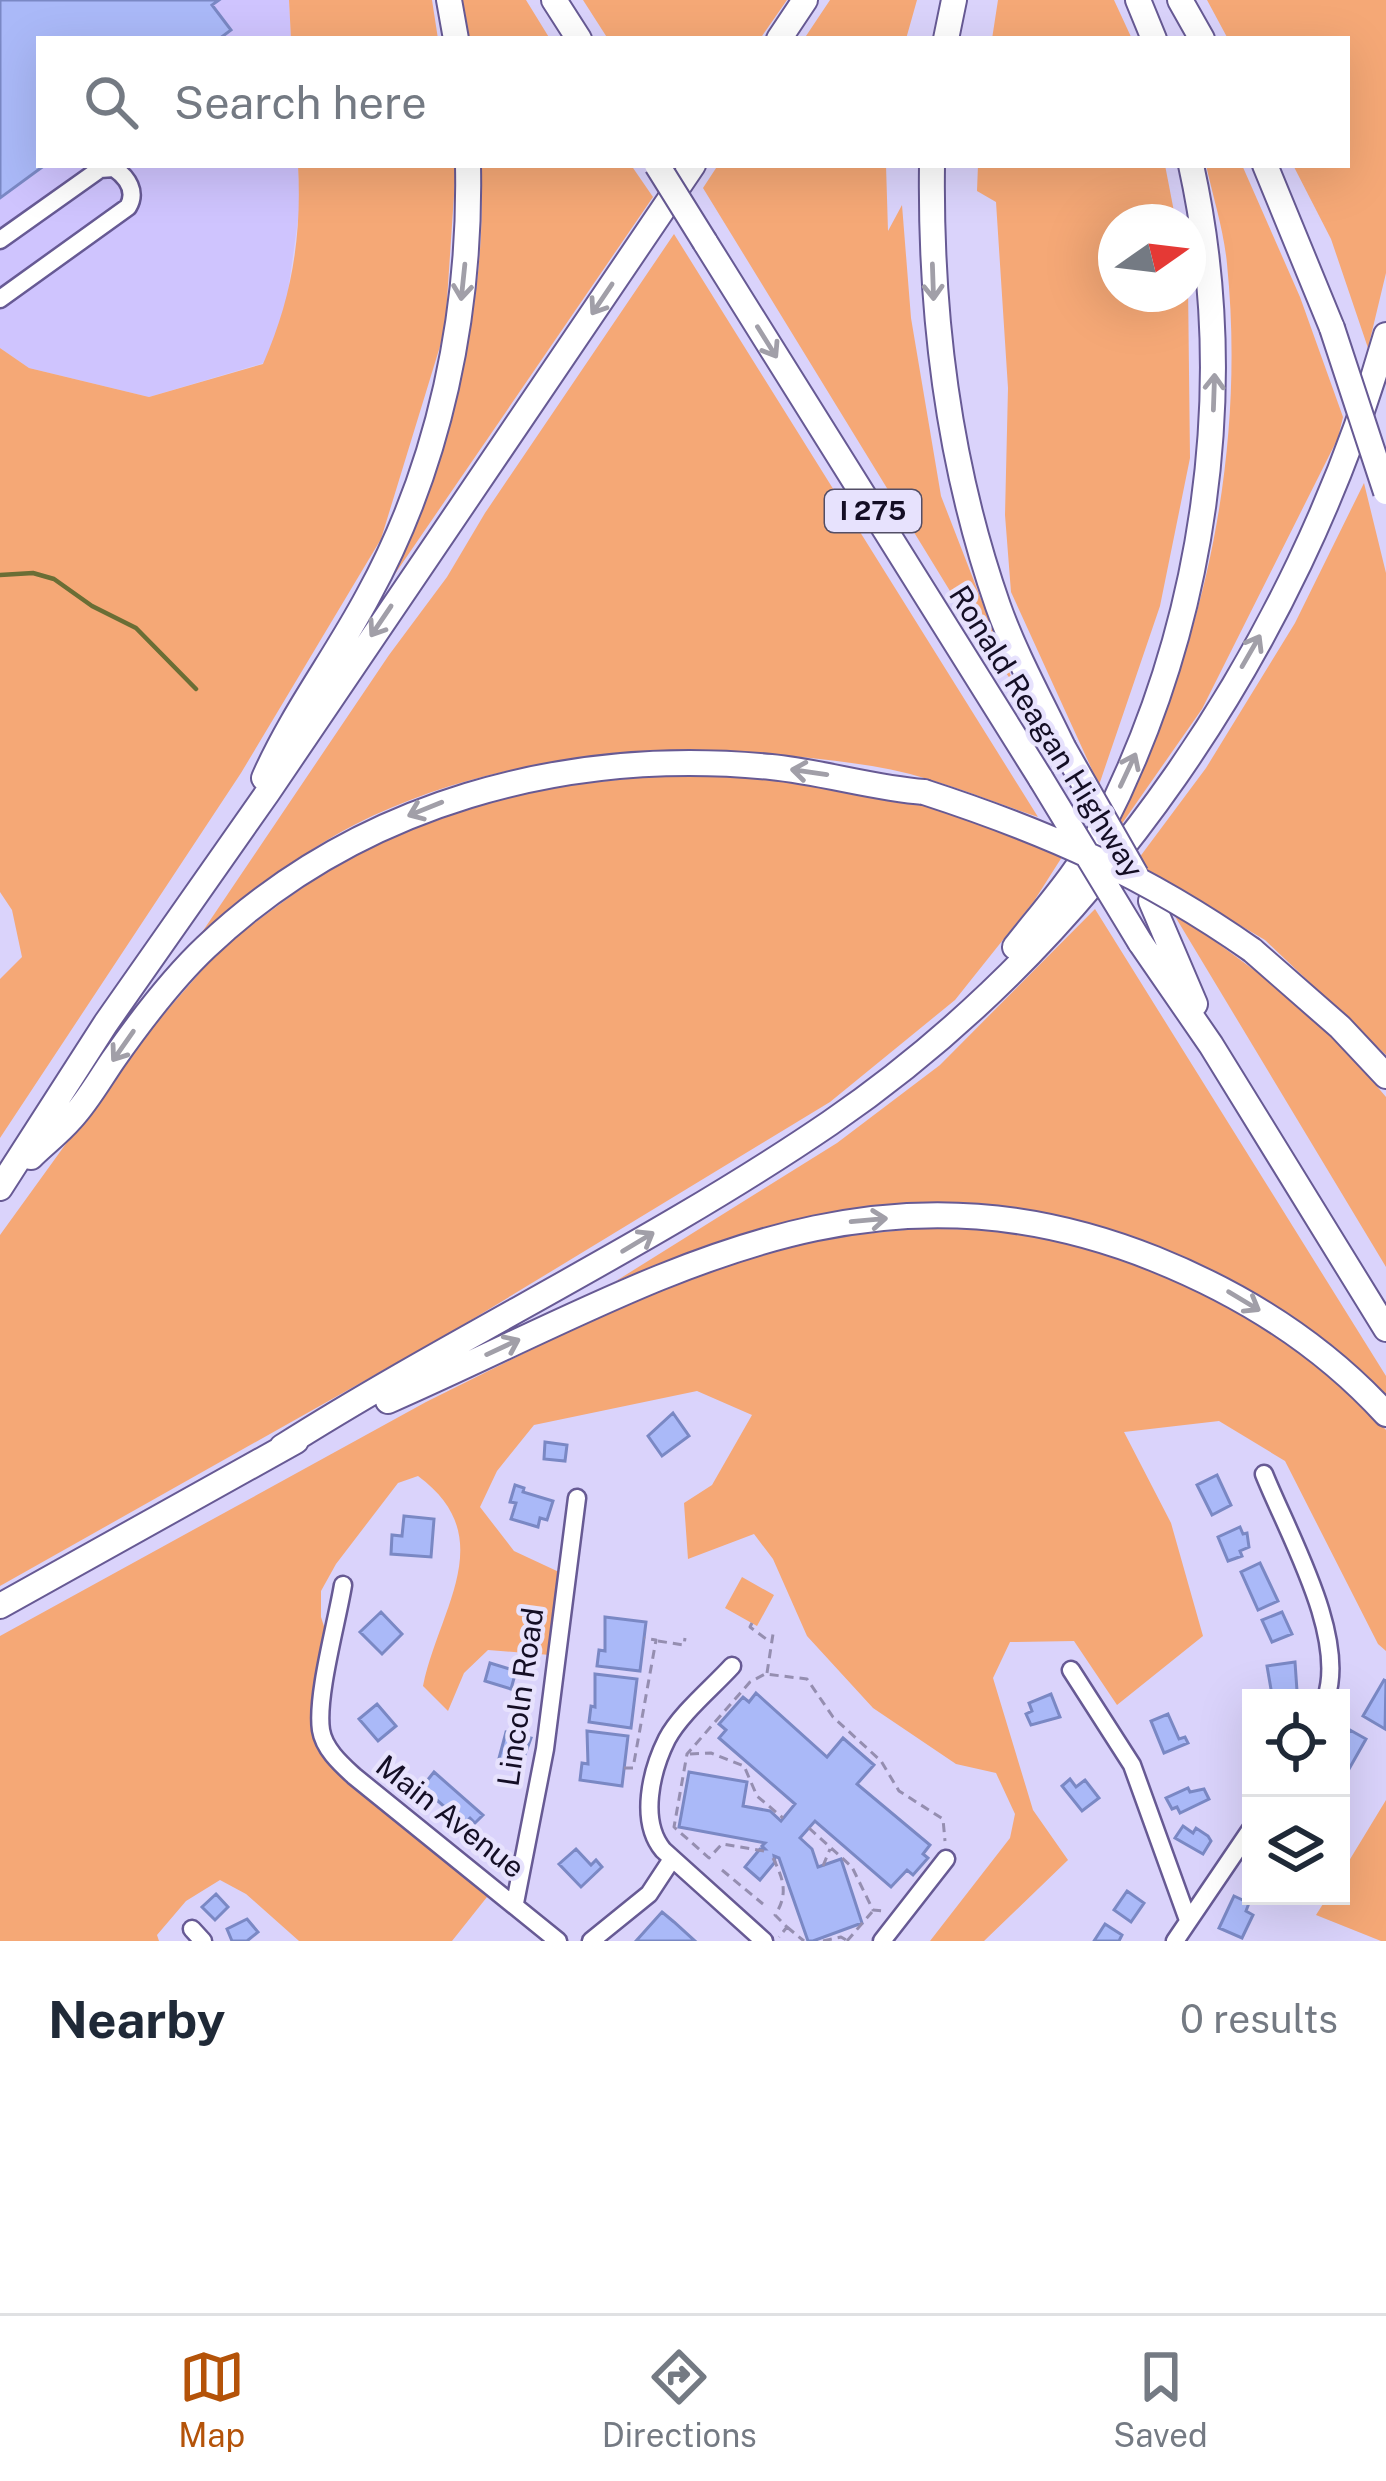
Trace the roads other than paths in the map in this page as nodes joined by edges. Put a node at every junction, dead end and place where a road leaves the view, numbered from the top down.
1 (449, 0) edge
2 (554, 0) edge
3 (805, 0) edge
4 (954, 0) edge
5 (1138, 0) edge
6 (1180, 0) edge
7 (455, 36) edge
8 (577, 36) edge
9 (780, 36) edge
10 (947, 36) edge
11 (1153, 36) edge
12 (1200, 36) edge
13 (468, 168) edge
14 (659, 168) edge
15 (691, 168) edge
16 (932, 168) edge
17 (1193, 168) edge
18 (1266, 168) edge
19 (0, 240) edge
20 (0, 299) edge
21 (1386, 335) edge
22 (1386, 492) edge
23 (240, 832) junction
24 (971, 1007) junction
25 (1211, 1046) junction
26 (1386, 1076) edge
27 (3, 1184) edge
28 (1386, 1329) edge
29 (1386, 1414) edge
30 (282, 1447) junction
31 (1264, 1474) dead end
32 (577, 1498) dead end
33 (344, 1585) dead end
34 (0, 1606) edge
35 (732, 1666) dead end
36 (1071, 1670) dead end
37 (1328, 1689) edge
38 (1242, 1842) edge
39 (943, 1854) road end
40 (672, 1859) junction
41 (515, 1903) junction
42 (1189, 1920) junction
43 (771, 1940) edge
44 (558, 1941) edge
45 (591, 1941) edge
46 (883, 1941) edge
47 (1175, 1941) edge

1 - 7 highway
2 - 8 highway
3 - 9 highway
4 - 10 highway
5 - 11 highway
6 - 12 highway
13 -> 23 highway
14 -> 25 highway, Ronald Reagan Highway / I 275, bridge
15 -> 23 highway
16 -> 25 highway, bridge
24 -> 17 highway
18 - 22 highway, bridge
19 - 20 street
24 -> 21 highway
23 - 27 highway
30 -> 24 highway
25 - 28 highway, Ronald Reagan Highway / I 275
26 -> 27 highway, bridge
30 -> 29 highway
30 - 34 highway
31 - 37 street
32 - 41 street, Lincoln Road
33 - 41 street, Main Avenue
35 - 40 street
36 - 42 street
38 - 42 street
39 - 46 street
40 - 43 street
40 - 45 street
41 - 44 street, Main Avenue
42 - 47 street

